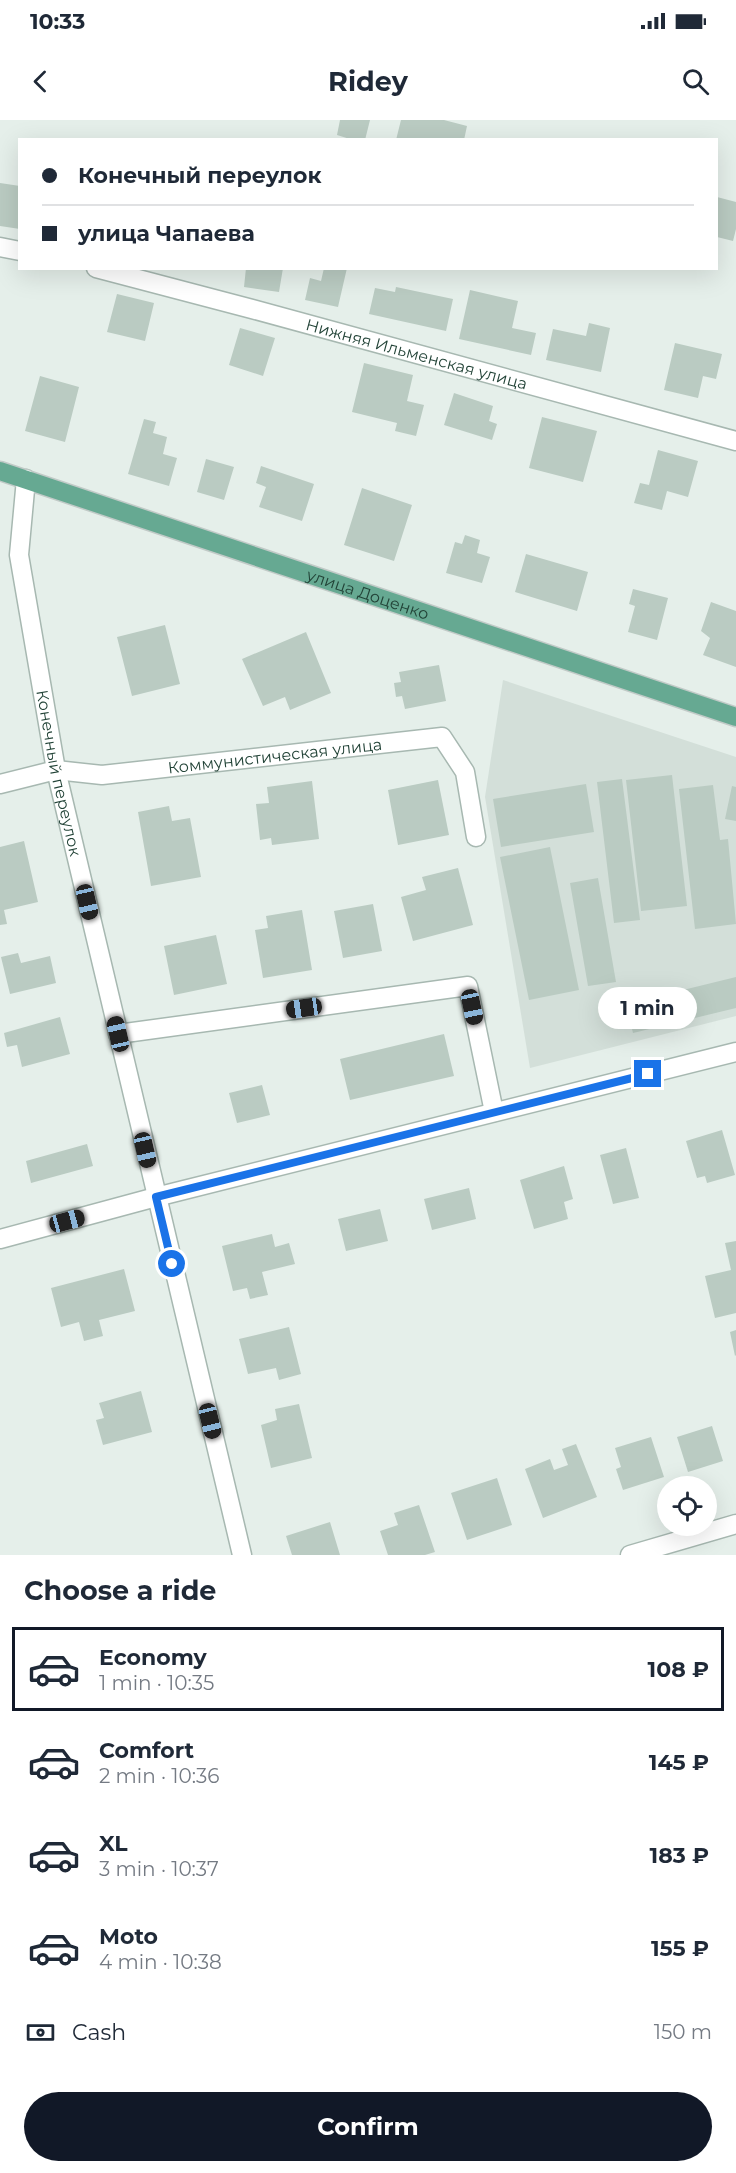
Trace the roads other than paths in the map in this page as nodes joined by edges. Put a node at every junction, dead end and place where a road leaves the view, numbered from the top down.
1 (0, 247) edge
2 (18, 251) edge
3 (104, 270) edge
4 (736, 441) edge
5 (0, 471) edge
6 (26, 479) junction
7 (736, 717) edge
8 (56, 770) junction
9 (0, 784) edge
10 (476, 837) dead end
11 (118, 1034) junction
12 (736, 1052) edge
13 (494, 1112) junction
14 (156, 1197) junction
15 (0, 1239) edge
16 (736, 1524) edge
17 (242, 1555) edge
18 (630, 1555) edge

1 - 2 street
3 - 4 street, Нижняя Ильменская улица
5 - 6 main road, улица Доценко
6 - 7 main road, улица Доценко
6 - 8 street, Конечный переулок
8 - 9 street, Коммунистическая улица
8 - 10 street, Коммунистическая улица
8 - 11 street, Конечный переулок
11 - 13 street
11 - 14 street, Конечный переулок
12 - 13 street
13 - 14 street
14 - 15 street
14 - 17 street, Конечный переулок
16 - 18 street

